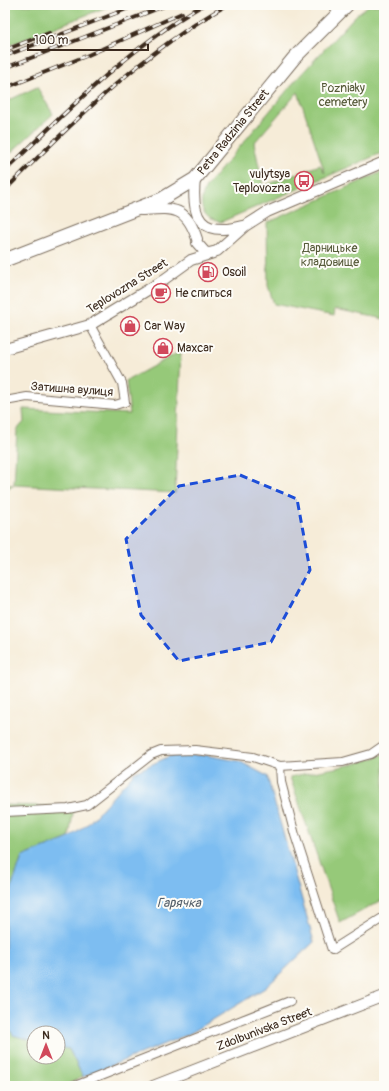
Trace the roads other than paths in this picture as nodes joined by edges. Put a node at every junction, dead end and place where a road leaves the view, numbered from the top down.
1 (348, 5) edge
2 (384, 162) edge
3 (195, 179) junction
4 (135, 210) junction
5 (245, 226) junction
6 (212, 228) junction
7 (197, 241) junction
8 (222, 246) junction
9 (213, 253) junction
10 (5, 260) edge
11 (191, 260) junction
12 (90, 325) junction
13 (5, 349) edge
14 (5, 401) edge
15 (384, 745) edge
16 (280, 766) junction
17 (5, 812) edge
18 (384, 917) edge
19 (384, 996) edge
20 (290, 1001) dead end
21 (75, 1086) edge
22 (153, 1086) edge

1 - 3 main road, Petra Radzinia Street
2 - 5 street
3 - 4 main road, Petra Radzinia Street
3 - 6 street
4 - 7 street
4 - 10 main road, Petra Radzinia Street
5 - 6 street
5 - 8 street
6 - 7 street
6 - 8 street
7 - 9 street
7 - 11 street
8 - 9 street
9 - 11 street, Teplovozna Street
11 - 12 street, Teplovozna Street
12 - 13 street, Teplovozna Street
12 - 14 street, Затишна вулиця
15 - 16 street
16 - 17 street
16 - 18 street
19 - 22 street, Zdolbunivska Street
20 - 21 street

